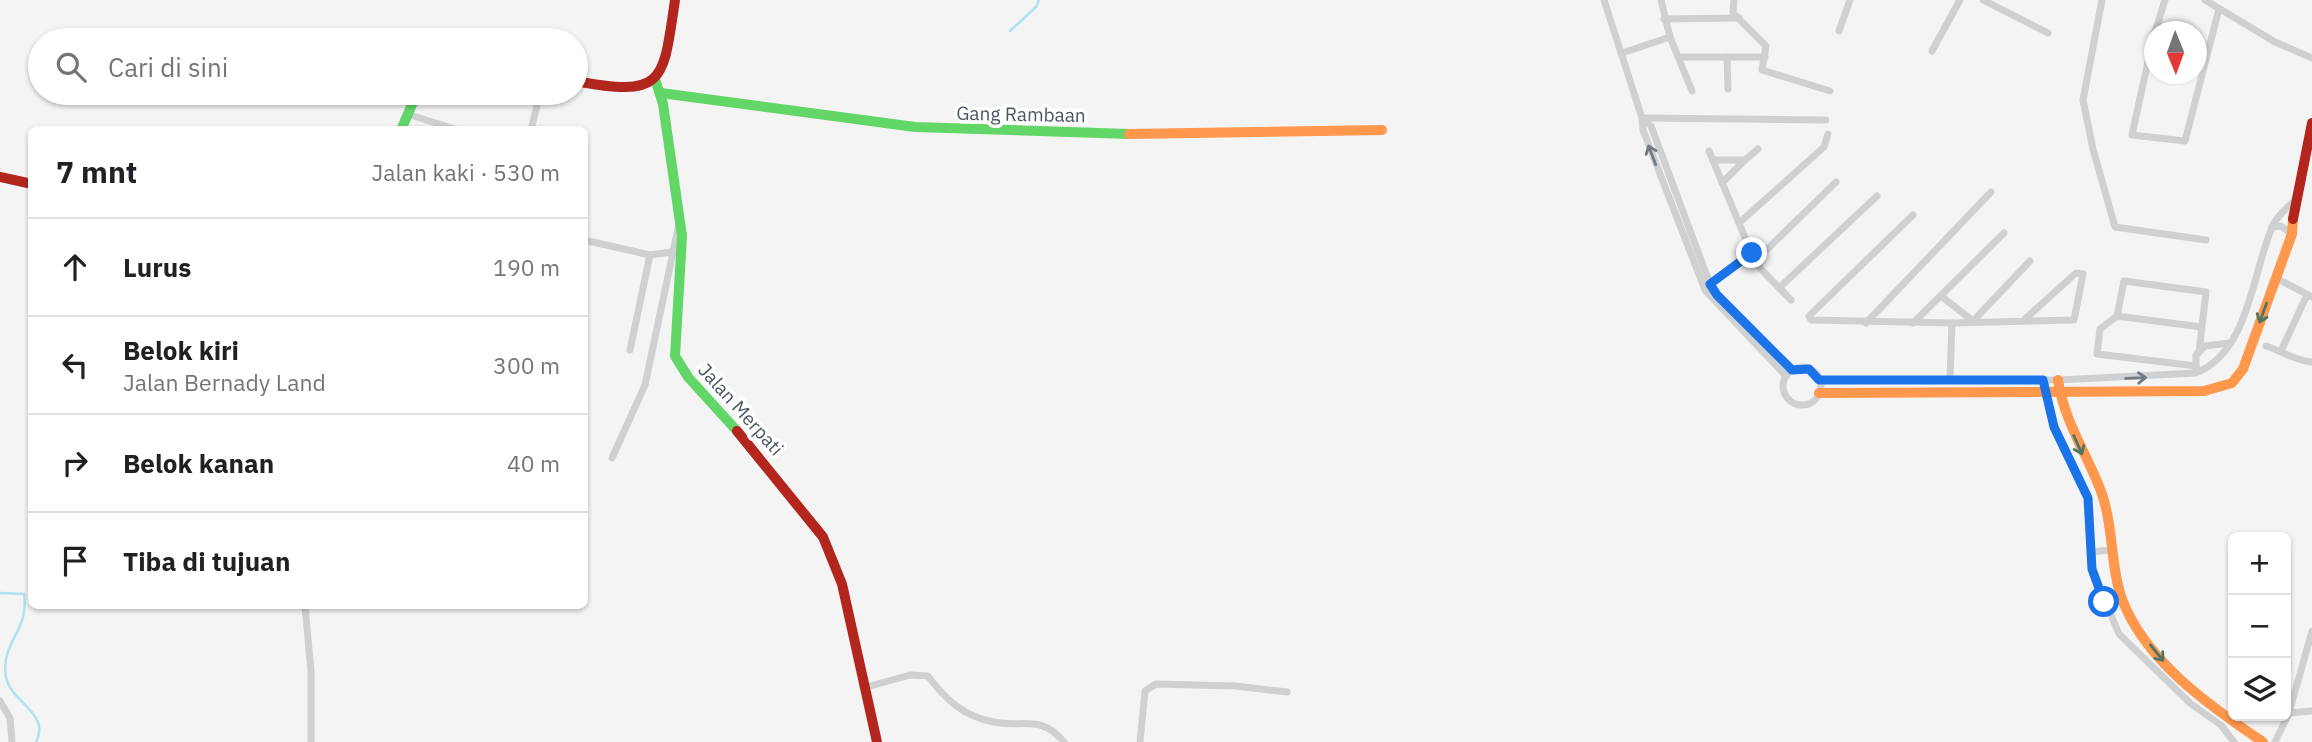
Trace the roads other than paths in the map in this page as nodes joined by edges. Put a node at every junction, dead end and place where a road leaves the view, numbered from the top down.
1 (675, 0) edge
2 (1604, 0) edge
3 (1661, 0) edge
4 (1734, 0) edge
5 (1850, 0) edge
6 (1960, 0) edge
7 (1983, 0) edge
8 (2102, 0) edge
9 (2165, 0) edge
10 (2205, 0) edge
11 (2219, 9) junction
12 (1740, 18) junction
13 (1664, 19) junction
14 (2159, 21) edge
15 (1839, 31) dead end
16 (2048, 33) dead end
17 (1670, 37) junction
18 (1932, 51) dead end
19 (1622, 53) junction
20 (2207, 56) edge
21 (1679, 57) junction
22 (1727, 57) junction
23 (1765, 57) junction
24 (2312, 58) edge
25 (656, 82) junction
26 (2144, 82) edge
27 (588, 83) edge
28 (2200, 84) edge
29 (1728, 89) dead end
30 (1692, 91) dead end
31 (1830, 91) dead end
32 (661, 93) junction
33 (411, 105) edge
34 (537, 105) edge
35 (407, 114) junction
36 (1642, 118) junction
37 (1826, 120) dead end
38 (2312, 123) edge
39 (402, 126) edge
40 (445, 126) edge
41 (532, 126) edge
42 (1382, 130) dead end
43 (1828, 134) dead end
44 (1758, 149) dead end
45 (1709, 151) dead end
46 (1713, 160) junction
47 (1745, 160) junction
48 (0, 177) edge
49 (1836, 182) dead end
50 (28, 183) edge
51 (1722, 183) junction
52 (1991, 192) dead end
53 (1877, 196) dead end
54 (2294, 201) junction
55 (1913, 215) dead end
56 (679, 223) junction
57 (1739, 223) junction
58 (2272, 227) junction
59 (2004, 233) dead end
60 (2292, 234) junction
61 (2206, 240) dead end
62 (588, 241) edge
63 (671, 252) junction
64 (650, 254) junction
65 (1753, 257) junction
66 (2030, 261) dead end
67 (2276, 278) junction
68 (1710, 284) junction
69 (1779, 288) junction
70 (1941, 296) junction
71 (2309, 296) edge
72 (1791, 300) dead end
73 (2117, 316) junction
74 (2025, 319) junction
75 (1973, 321) junction
76 (1866, 323) junction
77 (1913, 323) junction
78 (1952, 323) junction
79 (2201, 327) junction
80 (2230, 343) junction
81 (2266, 346) dead end
82 (629, 349) dead end
83 (2281, 351) junction
84 (2199, 352) junction
85 (2312, 362) edge
86 (2196, 370) junction
87 (1789, 373) junction
88 (1950, 378) junction
89 (1819, 380) junction
90 (2043, 380) junction
91 (2058, 380) junction
92 (2045, 391) junction
93 (2059, 392) junction
94 (1819, 393) junction
95 (612, 458) dead end
96 (2111, 550) junction
97 (2090, 552) junction
98 (305, 609) edge
99 (2312, 631) edge
100 (863, 688) junction
101 (1287, 692) dead end
102 (0, 701) edge
103 (2291, 706) edge
104 (2312, 711) edge
105 (2291, 713) edge
106 (2285, 721) edge
107 (12, 742) edge
108 (312, 742) edge
109 (877, 742) edge
110 (1064, 742) edge
111 (1140, 742) edge
112 (2234, 742) edge
113 (2263, 742) edge
114 (2275, 742) edge

1 - 25 street
2 - 19 street
3 - 13 street
4 - 12 street
5 - 15 street
6 - 18 street
7 - 16 street
8 - 61 street
9 - 14 street
10 - 11 street
11 - 20 street
11 - 24 street
12 - 13 street
12 - 23 street
13 - 17 street
17 - 19 street
17 - 21 street
19 - 36 street
21 - 22 street
21 - 30 street
22 - 23 street
22 - 29 street
23 - 31 street
25 - 27 street
25 - 32 street, Jalan Merpati
26 - 28 street
32 - 42 street, Gang Rambaan
32 - 56 street, Jalan Merpati
33 - 35 street
34 - 41 street
35 - 39 street
35 - 40 street
36 - 37 street
36 - 68 street
87 -> 36 street
38 - 54 street
43 - 57 street
44 - 47 street
45 - 46 street
46 - 47 street
46 - 51 street
47 - 51 street
48 - 50 street
49 - 65 street
51 - 57 street
52 - 76 street
53 - 69 street
54 - 58 street
54 - 60 street
55 - 76 street
56 - 63 street
56 - 100 street, Jalan Merpati
57 - 65 street
58 - 60 street
58 - 80 street
59 - 70 street
60 - 67 street
62 - 64 street
63 - 64 street
63 - 95 street
64 - 82 street
65 - 68 street
65 - 69 street
66 - 75 street
67 - 71 street
67 -> 93 street
68 - 87 street
69 - 72 street
70 - 75 street
70 - 77 street
71 - 83 street
73 - 79 street
73 - 79 street
73 - 86 street
74 - 74 street
74 - 75 street
75 - 78 street
76 - 77 street
77 - 78 street
78 - 88 street
79 - 84 street
80 - 84 street
80 - 86 street
81 - 83 street
83 - 85 street
84 - 86 street
91 -> 86 street
87 - 89 street
87 - 94 street
88 - 89 street
88 - 90 street
89 - 94 street
90 - 91 street
90 - 92 street
91 - 93 street
92 - 93 street
92 - 94 street
92 - 97 street
93 -> 96 street
96 - 97 street
96 -> 113 street
97 - 112 street
98 - 108 street
99 - 103 street
100 - 109 street, Jalan Merpati
100 - 110 street
101 - 111 street
102 - 107 street
104 - 105 street
106 - 114 street

